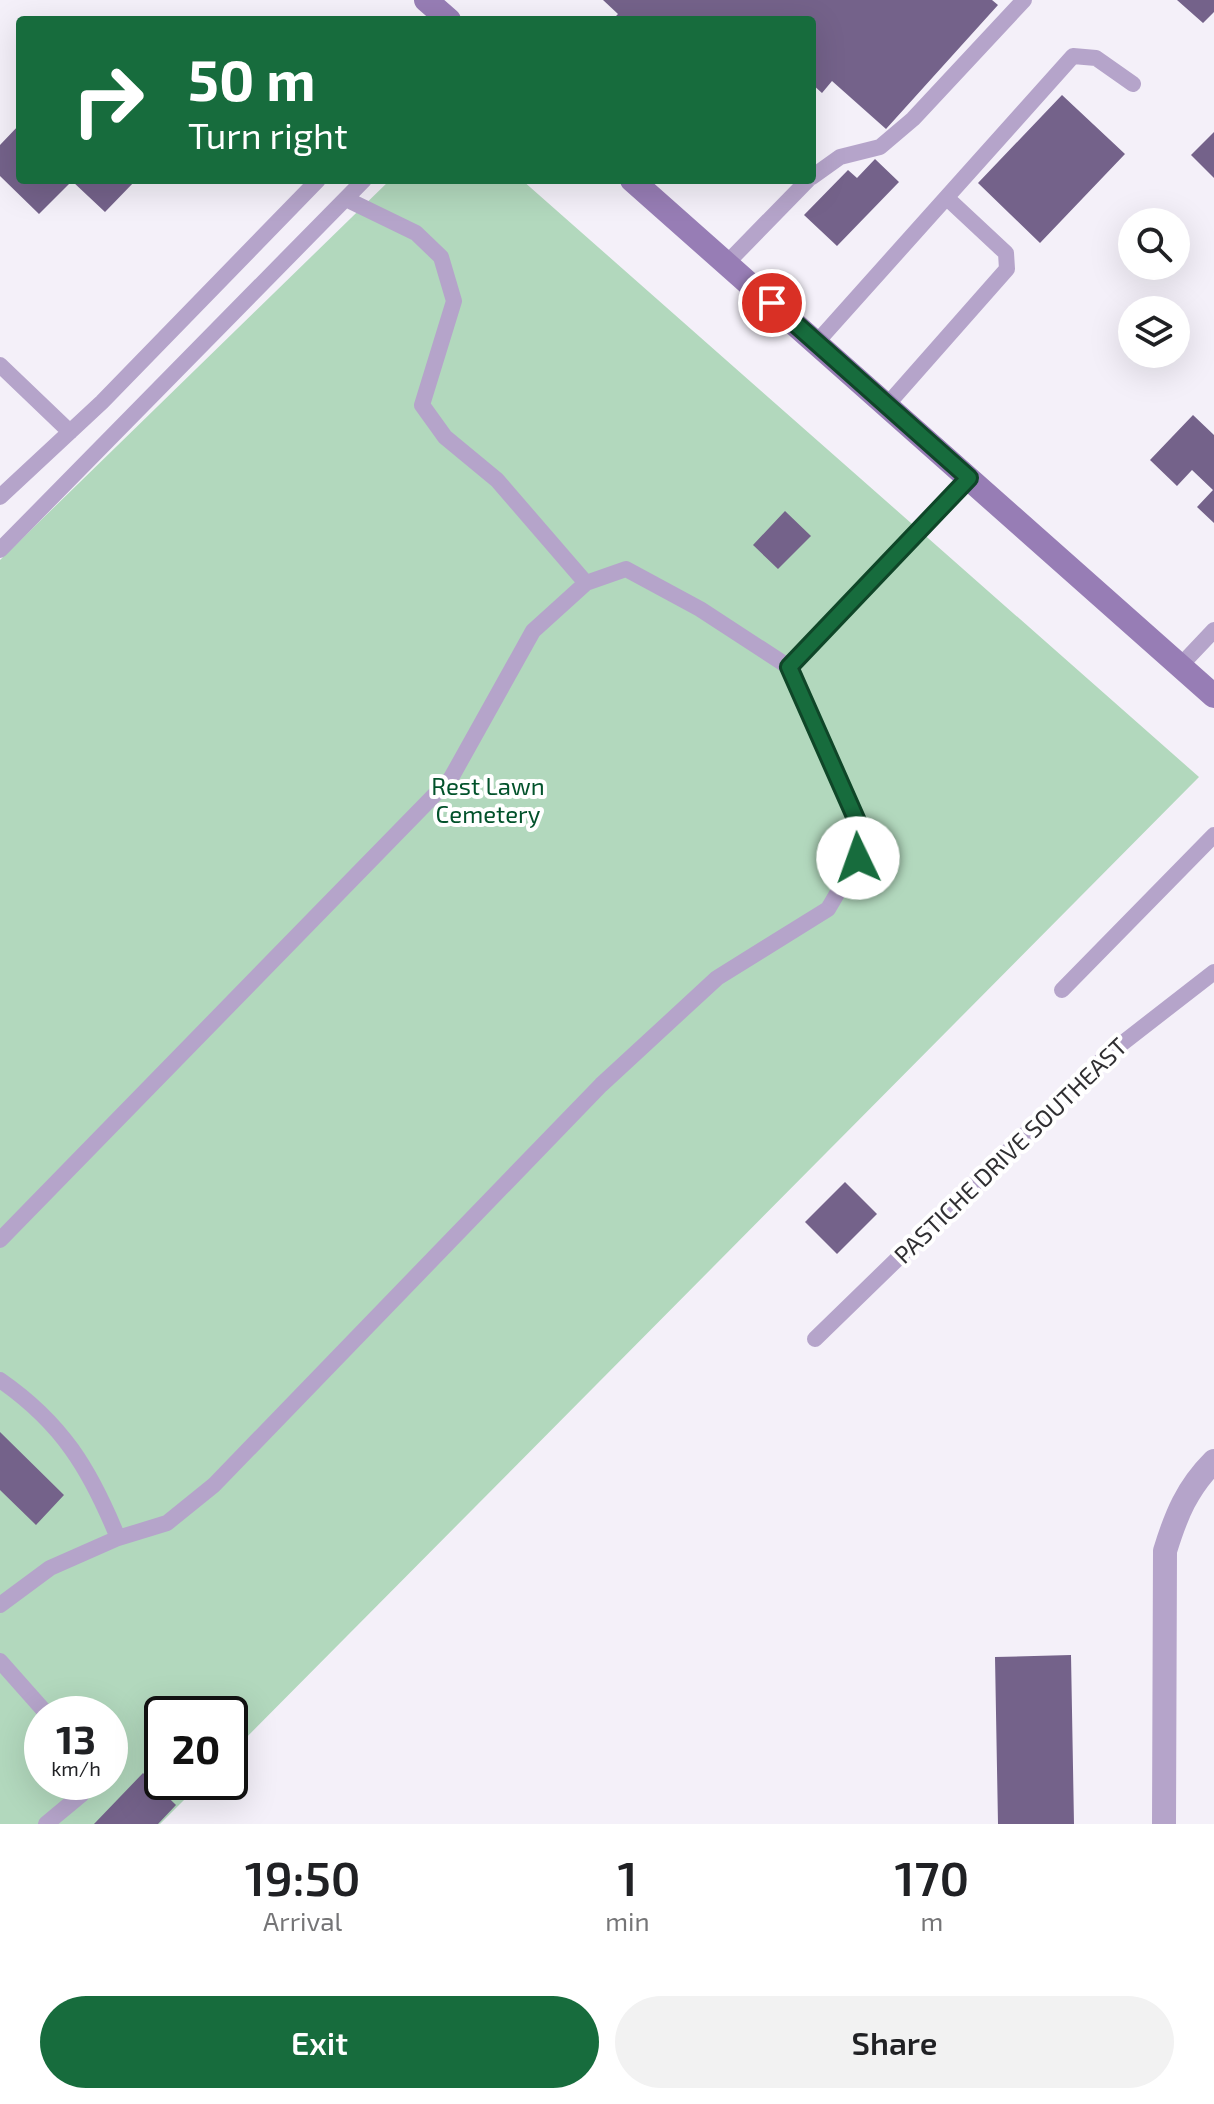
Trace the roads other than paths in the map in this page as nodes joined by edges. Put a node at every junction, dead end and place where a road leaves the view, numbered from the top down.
1 (426, 0) edge
2 (1024, 0) edge
3 (444, 16) edge
4 (1133, 84) dead end
5 (816, 174) edge
6 (314, 184) edge
7 (360, 184) edge
8 (636, 184) edge
9 (804, 184) edge
10 (947, 198) junction
11 (346, 199) junction
12 (726, 264) junction
13 (817, 342) junction
14 (0, 365) edge
15 (887, 405) junction
16 (70, 432) junction
17 (969, 478) junction
18 (0, 497) edge
19 (0, 550) edge
20 (586, 583) junction
21 (1214, 630) edge
22 (1180, 666) junction
23 (789, 667) junction
24 (1214, 696) edge
25 (1214, 835) edge
26 (1214, 972) edge
27 (1062, 990) dead end
28 (0, 1240) edge
29 (815, 1339) dead end
30 (0, 1380) edge
31 (1214, 1461) edge
32 (118, 1538) junction
33 (0, 1605) edge
34 (0, 1661) edge
35 (31, 1696) edge
36 (75, 1800) edge
37 (46, 1824) edge
38 (1164, 1824) edge

1 - 3 main road
2 - 5 lane
4 - 10 lane
6 - 16 lane
7 - 11 lane
8 - 12 main road
9 - 12 lane
10 - 13 lane
10 - 15 lane
11 - 19 lane
11 - 20 lane
12 - 13 main road
13 - 15 main road
14 - 16 lane
15 - 17 main road
16 - 18 lane
17 - 22 main road
17 - 23 lane
20 - 23 lane
20 - 28 lane
21 - 22 lane
22 - 24 main road
23 - 32 lane
25 - 27 lane
26 - 29 lane, PASTICHE DRIVE SOUTHEAST
30 - 32 lane
31 - 38 street
32 - 33 lane
34 - 35 lane
36 - 37 lane

